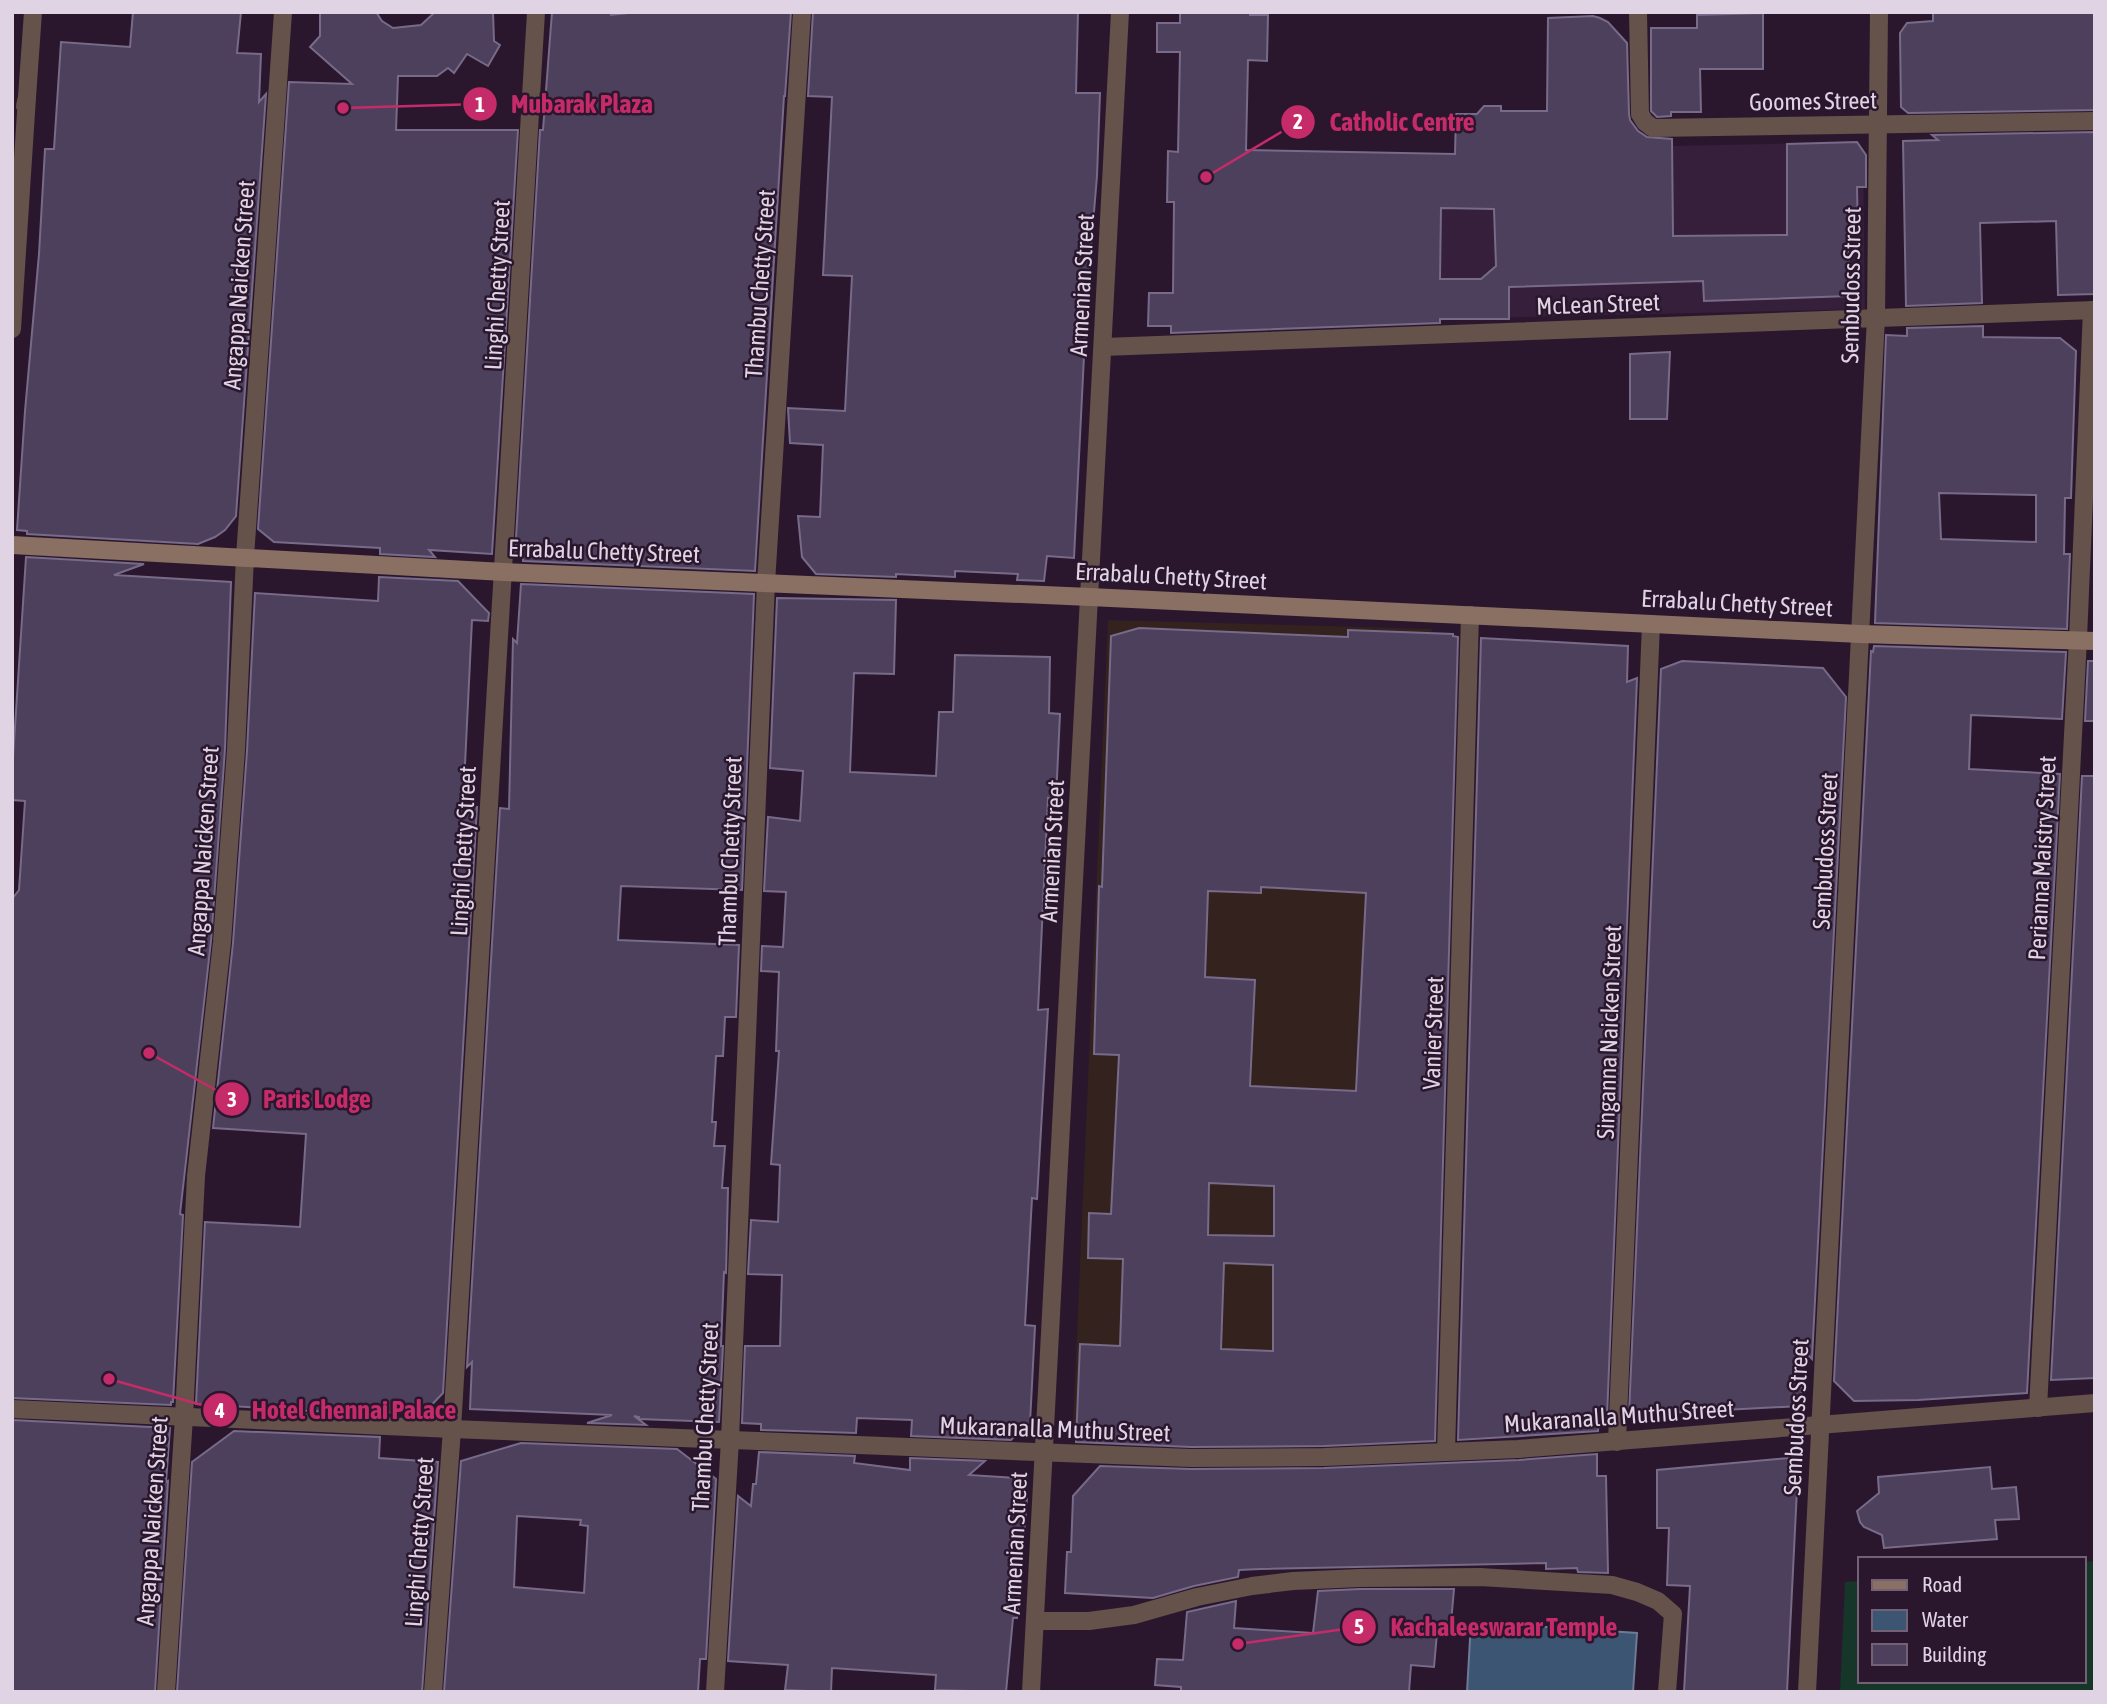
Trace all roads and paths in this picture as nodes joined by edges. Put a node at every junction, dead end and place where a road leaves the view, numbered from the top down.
1 (33, 12) edge
2 (283, 12) edge
3 (536, 12) edge
4 (802, 12) edge
5 (1121, 12) edge
6 (1638, 12) edge
7 (1880, 12) edge
8 (27, 97) junction
9 (2095, 121) edge
10 (1878, 124) junction
11 (12, 154) edge
12 (2093, 310) edge
13 (1876, 317) junction
14 (12, 329) edge
15 (1103, 347) junction
16 (12, 545) edge
17 (245, 557) junction
18 (504, 572) junction
19 (766, 583) junction
20 (1090, 597) junction
21 (1470, 615) junction
22 (1651, 624) junction
23 (1860, 634) junction
24 (2086, 640) edge
25 (2095, 1403) edge
26 (2038, 1408) junction
27 (12, 1409) edge
28 (184, 1417) junction
29 (1821, 1425) junction
30 (452, 1429) junction
31 (730, 1440) junction
32 (1616, 1441) junction
33 (1446, 1452) junction
34 (1045, 1454) junction
35 (1035, 1621) junction
36 (166, 1692) edge
37 (433, 1692) edge
38 (715, 1692) edge
39 (1031, 1692) edge
40 (1668, 1692) edge
41 (1807, 1692) edge

1 - 8 street
2 - 17 street, Angappa Naicken Street
3 - 18 street, Linghi Chetty Street
4 - 19 street, Thambu Chetty Street
5 - 15 street, Armenian Street
6 - 10 street, Goomes Street
7 - 10 street, Sembudoss Street
8 - 11 street
8 - 14 street
9 - 10 street, Goomes Street
10 - 13 street, Sembudoss Street
12 - 13 street, McLean Street
12 - 24 street, Perianna Maistry Street
13 - 15 street, McLean Street
13 - 23 street, Sembudoss Street
15 - 20 street, Armenian Street
16 - 17 street, Errabalu Chetty Street
17 - 18 street, Errabalu Chetty Street
17 - 28 street, Angappa Naicken Street
18 - 19 street, Errabalu Chetty Street
18 - 30 street, Linghi Chetty Street
19 - 20 street, Errabalu Chetty Street
19 - 31 street, Thambu Chetty Street
20 - 21 street, Errabalu Chetty Street
20 - 34 street, Armenian Street
21 - 22 street, Errabalu Chetty Street
21 - 33 street, Vanier Street
22 - 23 street, Errabalu Chetty Street
22 - 32 street, Singanna Naicken Street
23 - 24 street, Errabalu Chetty Street
23 - 29 street, Sembudoss Street
24 - 26 street, Perianna Maistry Street
25 - 26 street, Mukaranalla Muthu Street
26 - 29 street, Mukaranalla Muthu Street
27 - 28 street, Mukaranalla Muthu Street
28 - 30 street, Mukaranalla Muthu Street
28 - 36 street, Angappa Naicken Street
29 - 32 street, Mukaranalla Muthu Street
29 - 41 street, Sembudoss Street
30 - 31 street, Mukaranalla Muthu Street
30 - 37 street, Linghi Chetty Street
31 - 34 street, Mukaranalla Muthu Street
31 - 38 street, Thambu Chetty Street
32 - 33 street, Mukaranalla Muthu Street
33 - 34 street, Mukaranalla Muthu Street
34 - 35 street, Armenian Street
35 - 39 street, Armenian Street
35 - 40 street

